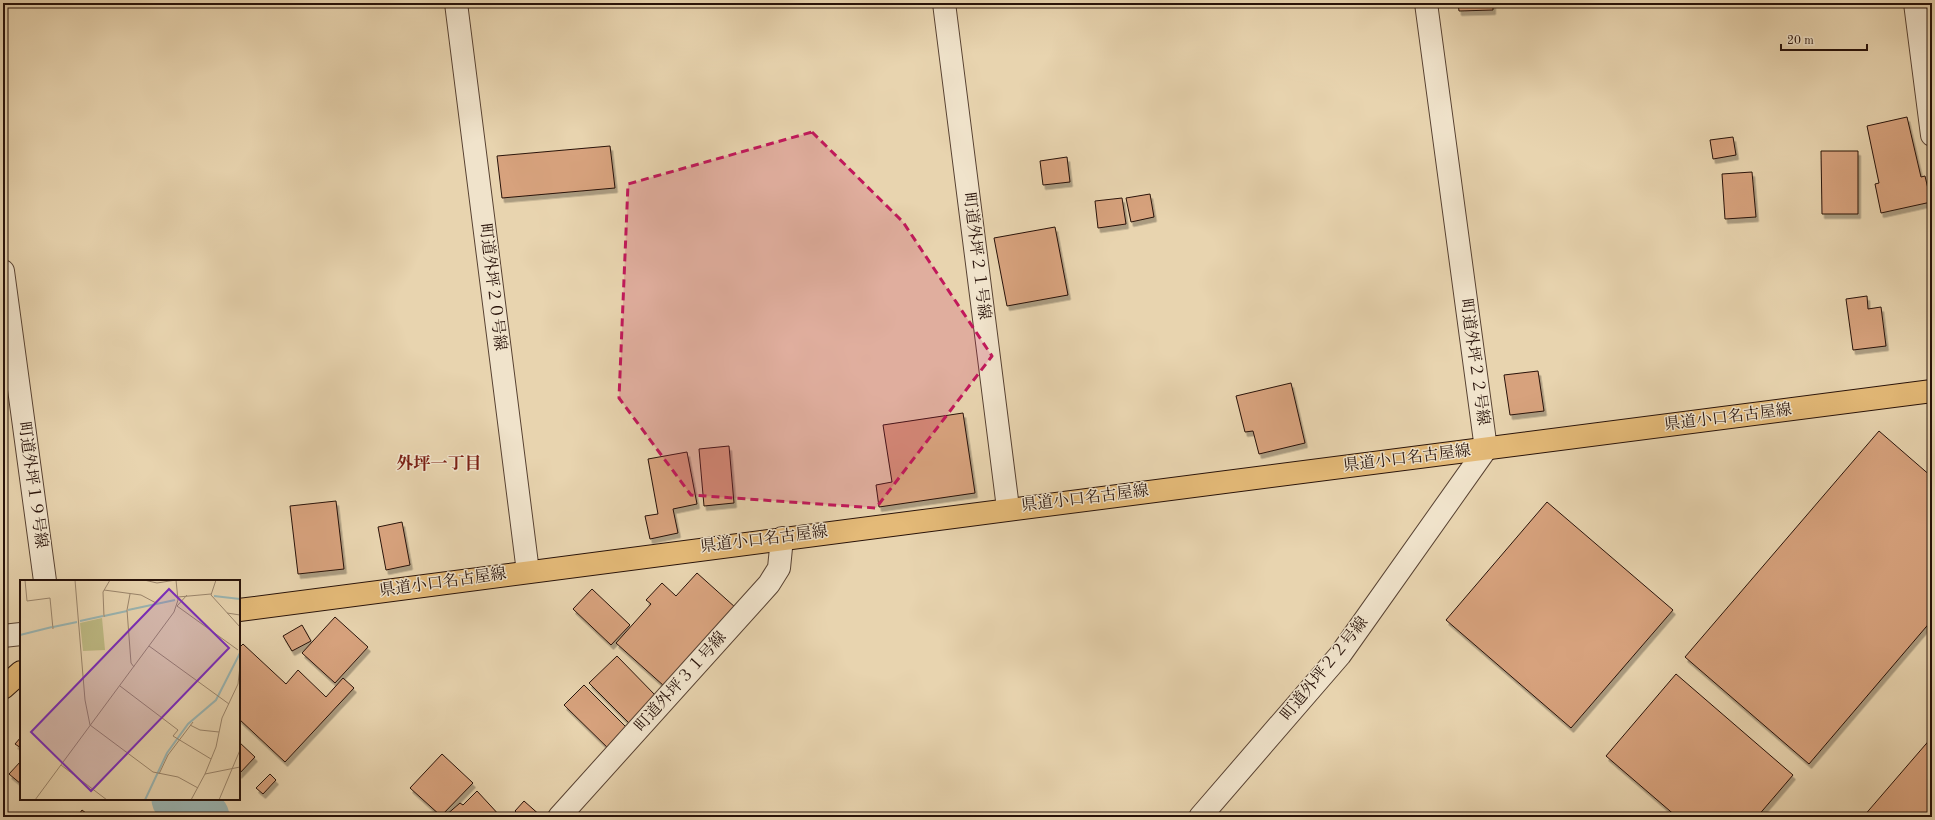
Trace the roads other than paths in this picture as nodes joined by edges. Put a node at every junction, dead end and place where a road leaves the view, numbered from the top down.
1 (456, 3) edge
2 (944, 3) edge
3 (1426, 3) edge
4 (1915, 3) edge
5 (1932, 135) edge
6 (3, 271) edge
7 (1932, 391) edge
8 (1486, 449) junction
9 (1008, 508) junction
10 (782, 538) junction
11 (528, 572) junction
12 (45, 580) edge
13 (240, 610) edge
14 (20, 634) edge
15 (3, 636) edge
16 (559, 817) edge
17 (1200, 817) edge

1 - 11 street, 町道外坪２０号線
2 - 9 street, 町道外坪２１号線
3 - 8 street, 町道外坪２２号線
4 - 5 street
6 - 12 street, 町道外坪１９号線
7 - 8 main road, 県道小口名古屋線
8 - 9 main road, 県道小口名古屋線
8 - 17 street, 町道外坪２２号線
9 - 10 main road, 県道小口名古屋線
10 - 11 main road, 県道小口名古屋線
10 - 16 street, 町道外坪３１号線
11 - 13 main road, 県道小口名古屋線
14 - 15 street

